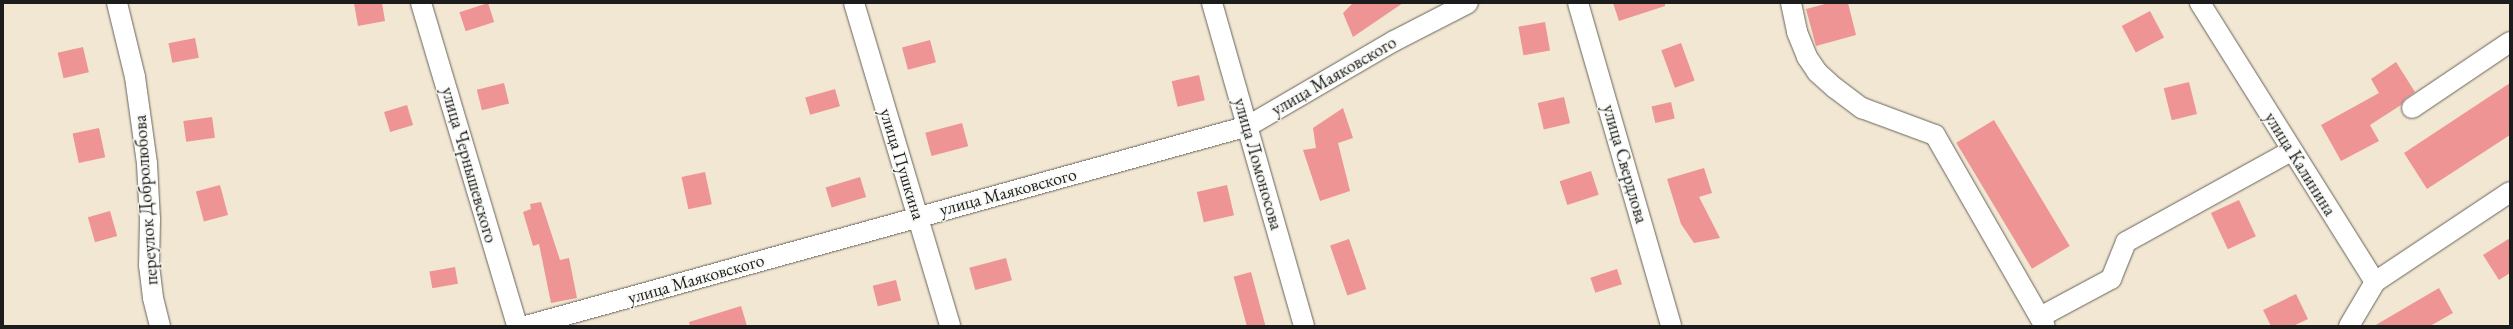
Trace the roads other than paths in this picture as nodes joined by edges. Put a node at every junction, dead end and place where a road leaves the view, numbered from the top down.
1 (117, 3) edge
2 (421, 3) edge
3 (854, 3) edge
4 (1212, 3) edge
5 (1468, 3) edge
6 (1578, 3) edge
7 (1791, 3) edge
8 (2200, 3) edge
9 (2510, 42) edge
10 (2412, 108) dead end
11 (1248, 126) junction
12 (2291, 150) junction
13 (2510, 192) edge
14 (918, 217) junction
15 (2375, 282) junction
16 (2043, 322) edge
17 (160, 326) edge
18 (517, 326) edge
19 (526, 326) edge
20 (950, 326) edge
21 (1304, 326) edge
22 (1671, 326) edge
23 (2349, 326) edge

1 - 17 street, переулок Добролюбова
2 - 18 street, улица Чернышевского
3 - 14 street, улица Пушкина
4 - 11 street, улица Ломоносова
5 - 11 street, улица Маяковского
6 - 22 street, улица Свердлова
7 - 16 street
8 - 12 street, улица Калинина
9 - 10 street
11 - 14 street, улица Маяковского
11 - 21 street, улица Ломоносова
12 - 15 street, улица Калинина
12 - 16 street
13 - 15 street
14 - 19 street, улица Маяковского
14 - 20 street, улица Пушкина
15 - 23 street

